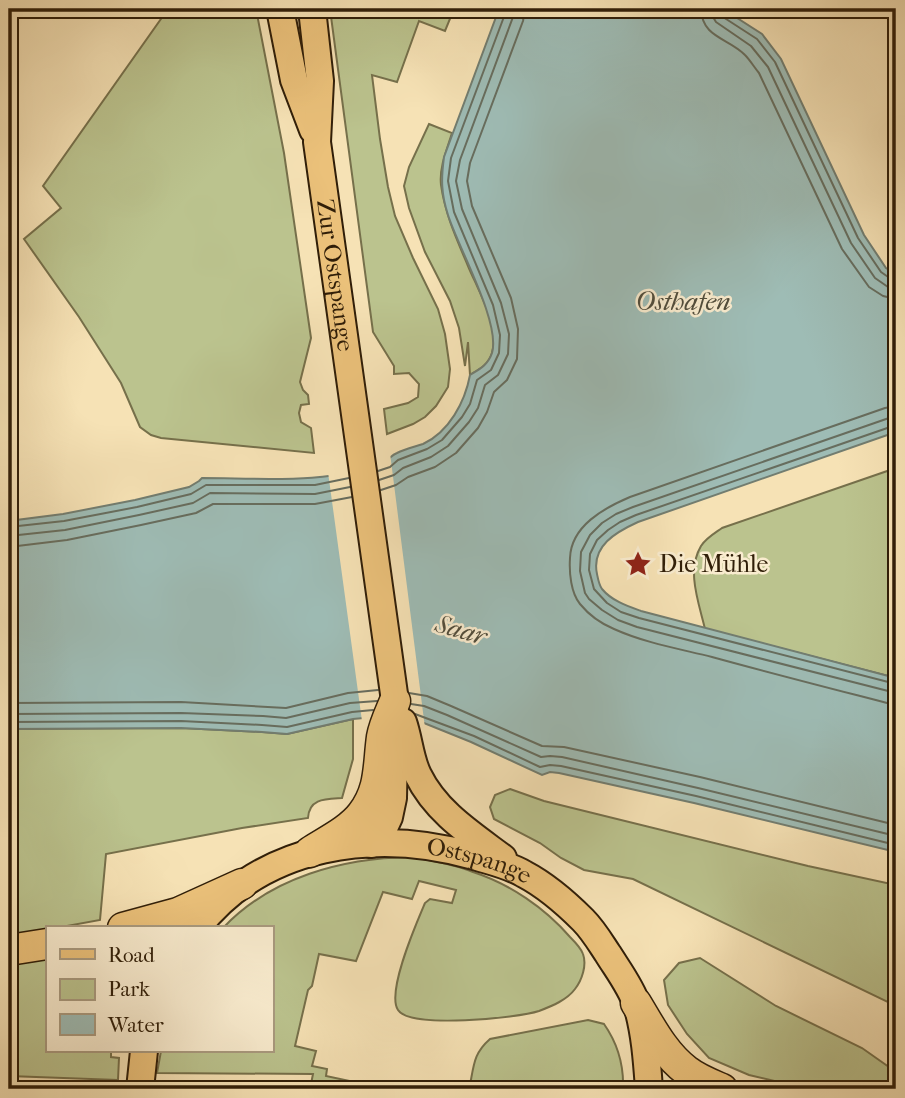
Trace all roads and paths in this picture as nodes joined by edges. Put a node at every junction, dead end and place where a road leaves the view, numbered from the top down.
1 (280, 9) edge
2 (312, 9) edge
3 (317, 142) junction
4 (395, 701) joint
5 (396, 775) junction
6 (370, 844) junction
7 (310, 852) junction
8 (524, 874) junction
9 (242, 884) junction
10 (134, 926) edge
11 (199, 926) edge
12 (46, 944) edge
13 (9, 950) edge
14 (636, 1003) junction
15 (144, 1052) edge
16 (140, 1089) edge
17 (649, 1089) edge
18 (722, 1089) edge

1 - 3 main road, Zur Ostspange
2 - 3 main road, Zur Ostspange
3 - 4 main road, Zur Ostspange
4 - 5 highway
5 - 6 main road
5 - 7 highway
5 - 8 main road
6 - 7 main road, Ostspange
6 - 8 main road, Ostspange
7 - 9 main road, Ostspange
8 - 14 main road, Ostspange
9 - 10 highway
9 - 11 main road, Ostspange
12 - 13 highway
14 - 17 main road, Ostspange
14 - 18 highway
15 - 16 main road

